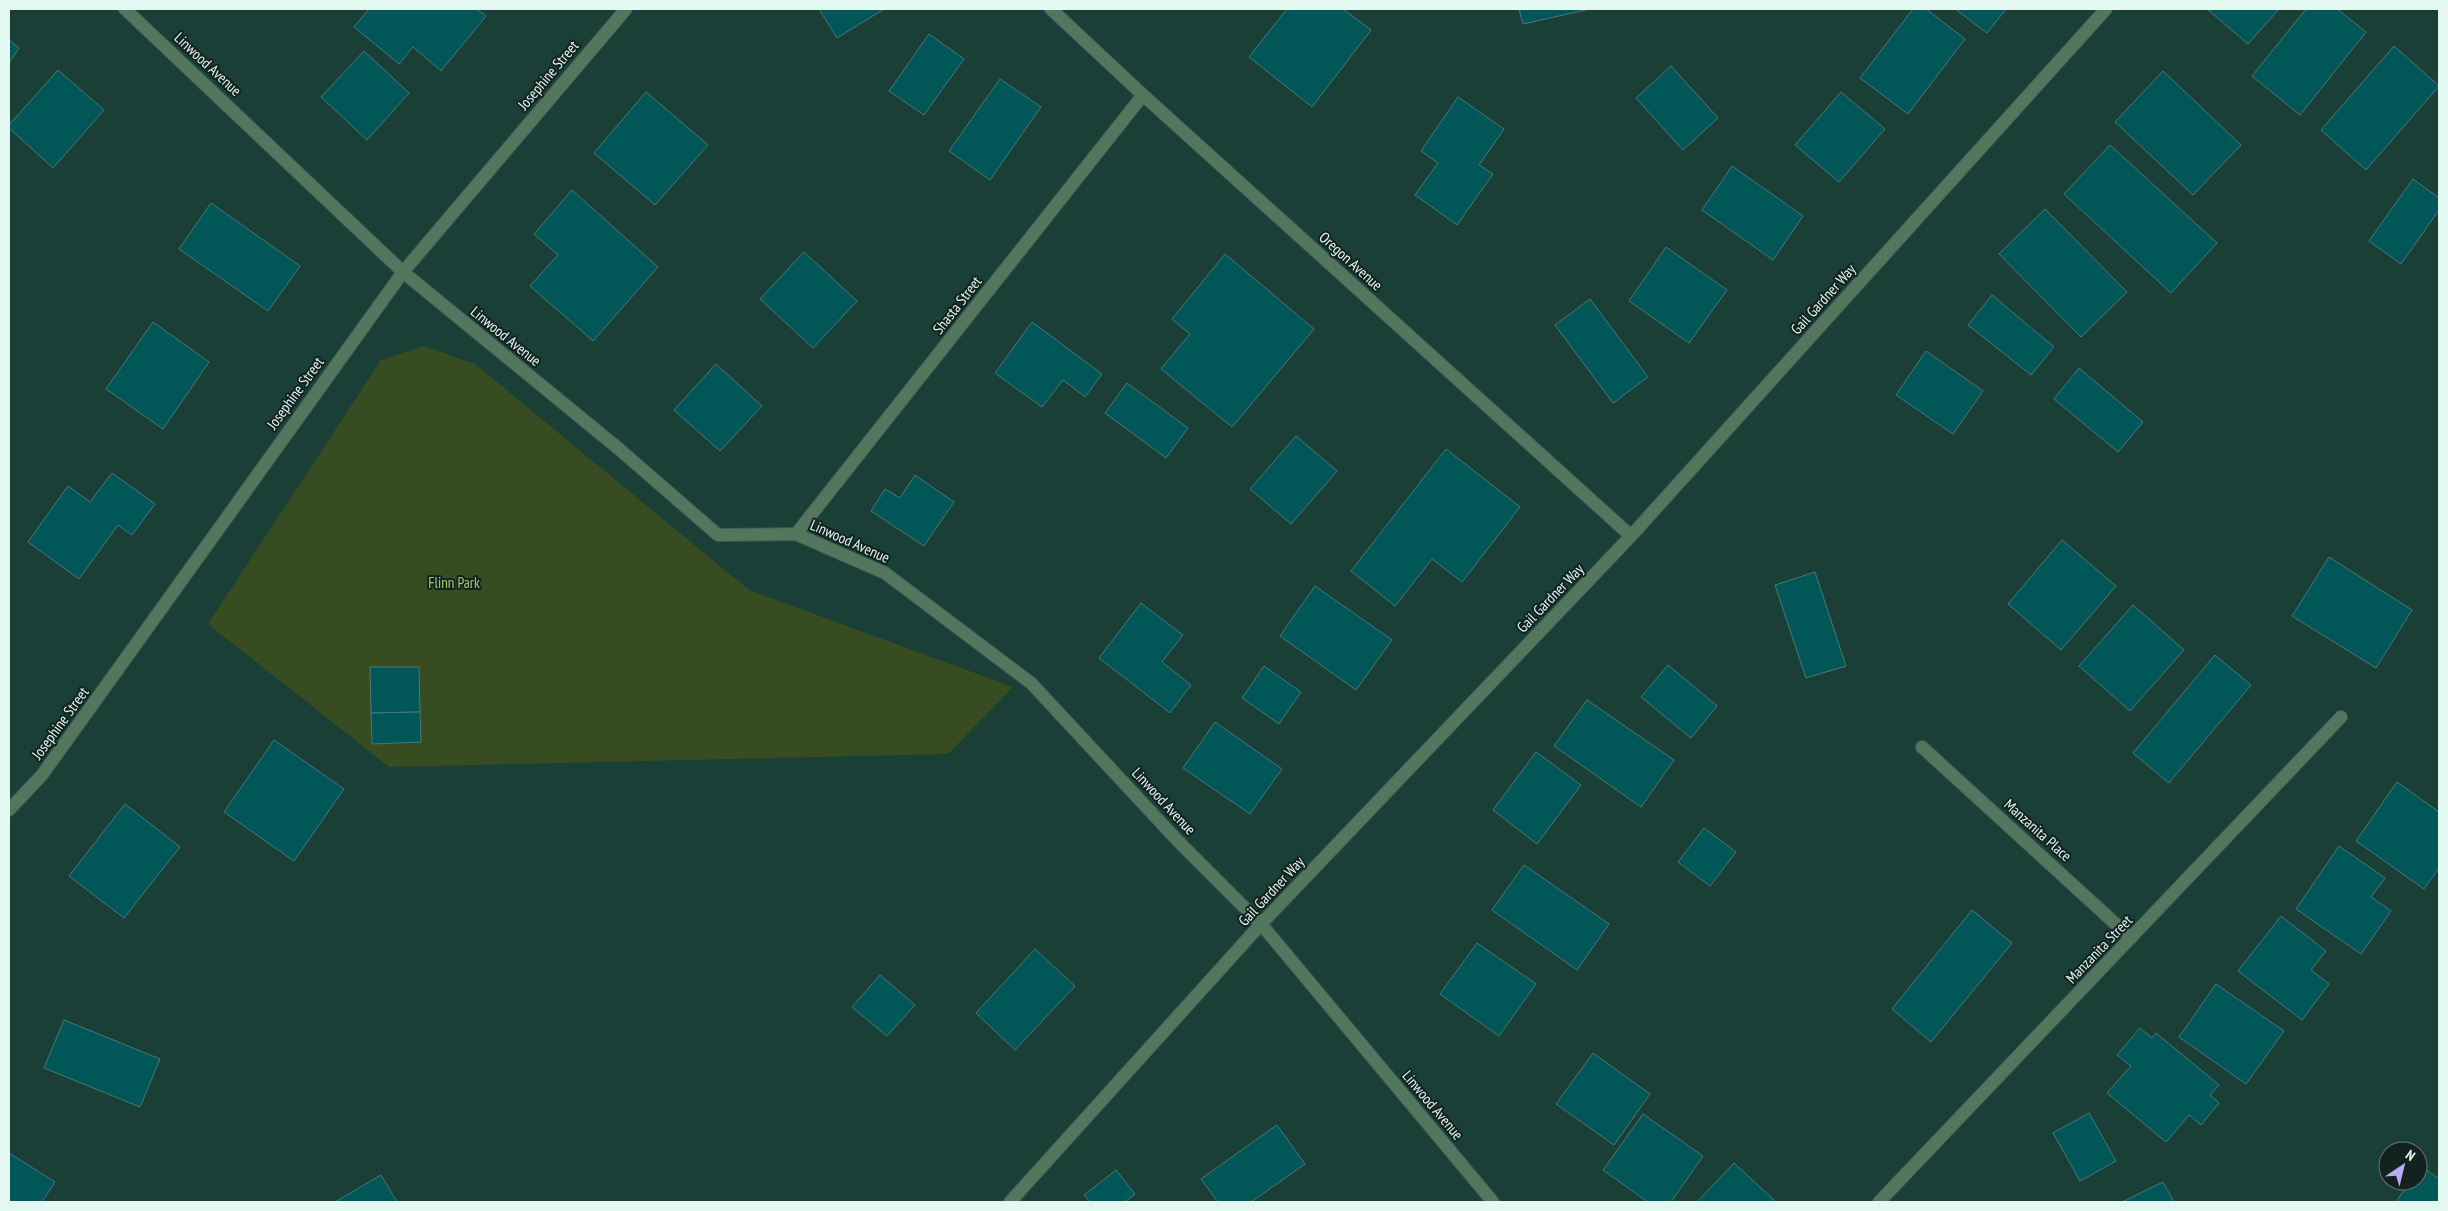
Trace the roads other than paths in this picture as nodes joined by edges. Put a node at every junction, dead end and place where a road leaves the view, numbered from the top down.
1 (125, 9) edge
2 (626, 9) edge
3 (1051, 9) edge
4 (2106, 9) edge
5 (1143, 95) junction
6 (403, 272) junction
7 (796, 534) junction
8 (1631, 536) junction
9 (2341, 716) dead end
10 (1922, 747) dead end
11 (9, 810) edge
12 (1262, 924) junction
13 (2131, 938) junction
14 (1010, 1202) edge
15 (1493, 1202) edge
16 (1879, 1202) edge

1 - 6 street, Linwood Avenue
2 - 6 street, Josephine Street
3 - 5 street, Oregon Avenue
4 - 8 street, Gail Gardner Way
5 - 7 street, Shasta Street
5 - 8 street, Oregon Avenue
6 - 7 street, Linwood Avenue
6 - 11 street, Josephine Street
7 - 12 street, Linwood Avenue
8 - 12 street, Gail Gardner Way
9 - 13 street, Manzanita Street
10 - 13 street, Manzanita Place
12 - 14 street, Gail Gardner Way
12 - 15 street, Linwood Avenue
13 - 16 street, Manzanita Street

